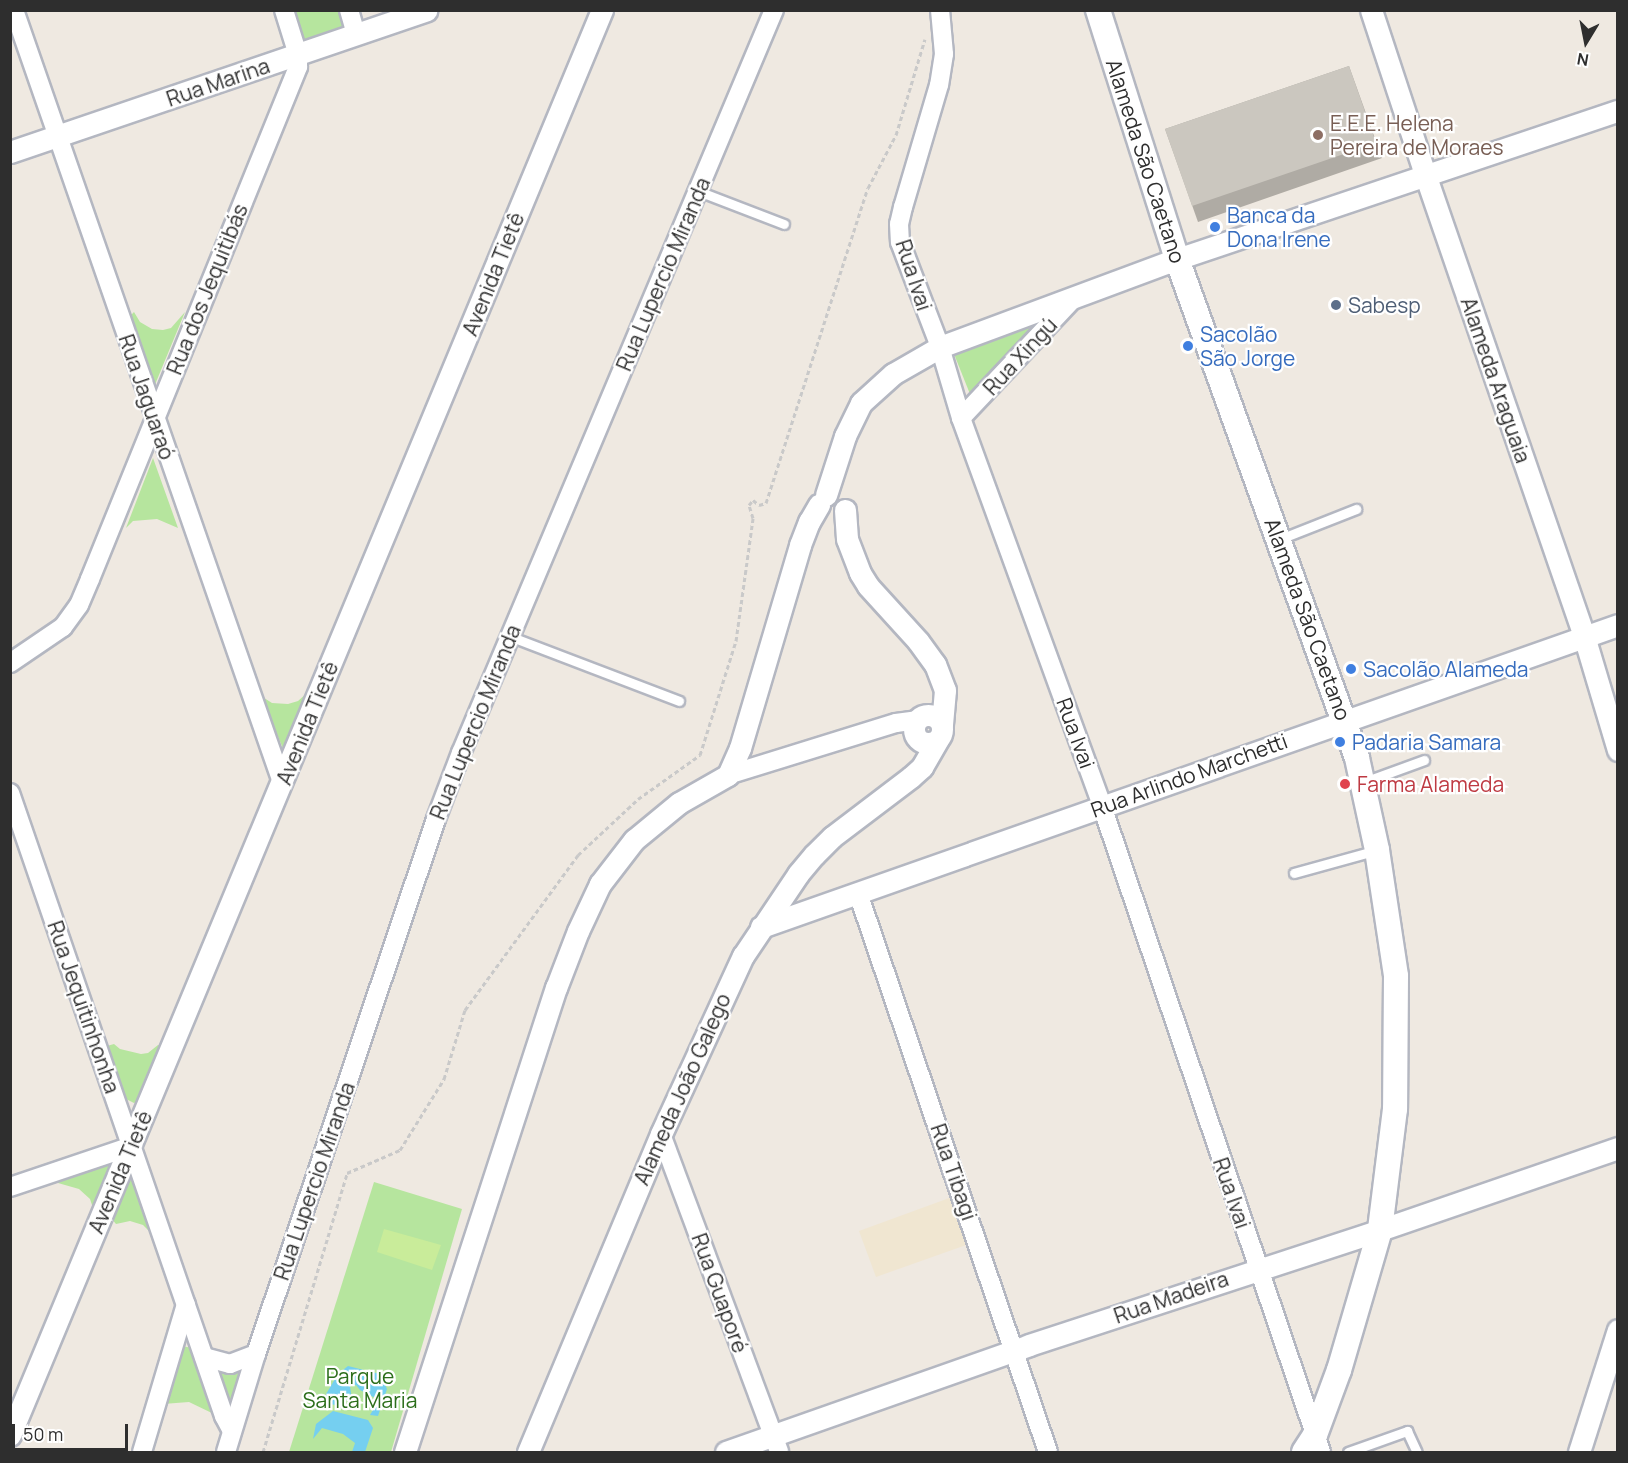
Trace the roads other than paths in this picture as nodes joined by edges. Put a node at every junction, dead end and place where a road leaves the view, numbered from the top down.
1 (14, 10) edge
2 (284, 10) edge
3 (349, 10) edge
4 (426, 10) edge
5 (602, 10) edge
6 (774, 10) edge
7 (940, 10) edge
8 (1098, 10) edge
9 (1371, 10) edge
10 (356, 34) junction
11 (298, 55) junction
12 (1617, 111) edge
13 (58, 136) junction
14 (10, 152) edge
15 (1425, 174) junction
16 (698, 191) junction
17 (784, 224) dead end
18 (1177, 259) junction
19 (1078, 294) junction
20 (940, 347) junction
21 (154, 418) junction
22 (961, 418) junction
23 (832, 508) junction
24 (1356, 509) dead end
25 (1279, 539) junction
26 (1617, 625) edge
27 (509, 636) junction
28 (1584, 636) junction
29 (10, 663) edge
30 (935, 664) junction
31 (680, 701) dead end
32 (1345, 720) junction
33 (917, 726) junction
34 (940, 733) junction
35 (1617, 750) edge
36 (1424, 760) dead end
37 (728, 775) junction
38 (911, 777) junction
39 (282, 783) junction
40 (1363, 783) junction
41 (10, 793) edge
42 (1102, 806) junction
43 (1377, 850) junction
44 (1294, 873) dead end
45 (858, 893) junction
46 (761, 927) junction
47 (661, 1134) junction
48 (132, 1146) junction
49 (1617, 1148) edge
50 (10, 1188) edge
51 (1380, 1230) junction
52 (1258, 1268) junction
53 (186, 1304) junction
54 (1617, 1330) edge
55 (1015, 1350) junction
56 (255, 1354) junction
57 (204, 1357) junction
58 (232, 1431) junction
59 (10, 1435) edge
60 (776, 1444) edge
61 (1313, 1446) edge
62 (142, 1452) edge
63 (226, 1452) edge
64 (405, 1452) edge
65 (528, 1452) edge
66 (726, 1452) edge
67 (1048, 1452) edge
68 (1348, 1452) edge
69 (1417, 1452) edge
70 (1578, 1452) edge

1 - 13 street, Rua Jaguaraó
2 - 11 street
3 - 10 street
4 - 10 street, Rua Marina
5 - 39 street, Avenida Tietê
6 - 16 street, Rua Lupercio Miranda
7 - 20 street, Rua Ivai
8 - 18 main road, Alameda São Caetano
9 - 15 street, Alameda Araguaia
10 - 11 street, Rua Marina
11 - 13 street, Rua Marina
11 - 21 street, Rua dos Jequitibás
12 - 15 street, Rua Xingú
13 - 14 street, Rua Marina
13 - 21 street, Rua Jaguaraó
15 - 18 street, Rua Xingú
15 - 28 street, Alameda Araguaia
16 - 17 lane
16 - 27 street, Rua Lupercio Miranda
18 - 19 street, Rua Xingú
18 - 25 main road, Alameda São Caetano
19 - 20 street, Rua Xingú
19 - 22 street, Rua Xingú
20 - 22 street, Rua Ivai
20 - 23 street
21 - 29 street, Rua dos Jequitibás
21 - 39 street, Rua Jaguaraó
22 - 42 street, Rua Ivai
23 - 30 street, Alameda João Galego
23 - 37 street
24 - 25 lane
25 - 32 main road, Alameda São Caetano
26 - 28 street, Rua Arlindo Marchetti
27 - 31 lane
27 - 56 street, Rua Lupercio Miranda
28 - 32 street, Rua Arlindo Marchetti
28 - 35 street, Alameda Araguaia
30 - 33 street
30 - 34 street, Alameda João Galego
32 - 40 main road, Alameda São Caetano
32 - 42 street, Rua Arlindo Marchetti
33 - 34 street
33 - 37 street
33 - 38 street
34 - 38 street, Alameda João Galego
36 - 40 lane
37 - 64 street
38 - 46 street, Alameda João Galego
39 - 48 street, Avenida Tietê
40 - 43 main road, Alameda São Caetano
41 - 48 street, Rua Jequitinhonha
42 - 45 street, Rua Arlindo Marchetti
42 - 52 street, Rua Ivai
43 - 44 lane
43 - 51 main road, Alameda São Caetano
45 - 46 street, Rua Arlindo Marchetti
45 - 55 street, Rua Tibagi
46 - 47 street, Alameda João Galego
47 - 60 street, Rua Guaporé
47 - 65 street, Alameda João Galego
48 - 50 street
48 - 53 street, Rua Jequitinhonha
48 - 59 street, Avenida Tietê
49 - 51 street, Rua Madeira
51 - 52 street, Rua Madeira
51 - 61 main road, Alameda São Caetano
52 - 55 street, Rua Madeira
52 - 61 street, Rua Ivai
53 - 57 street, Rua Jequitinhonha
53 - 62 street
54 - 70 street
55 - 60 street, Rua Madeira
55 - 67 street, Rua Tibagi
56 - 57 street
56 - 58 street, Rua Lupercio Miranda
57 - 58 street, Rua Jequitinhonha
58 - 63 street, Rua Lupercio Miranda
60 - 66 street, Rua Madeira
68 - 69 lane

